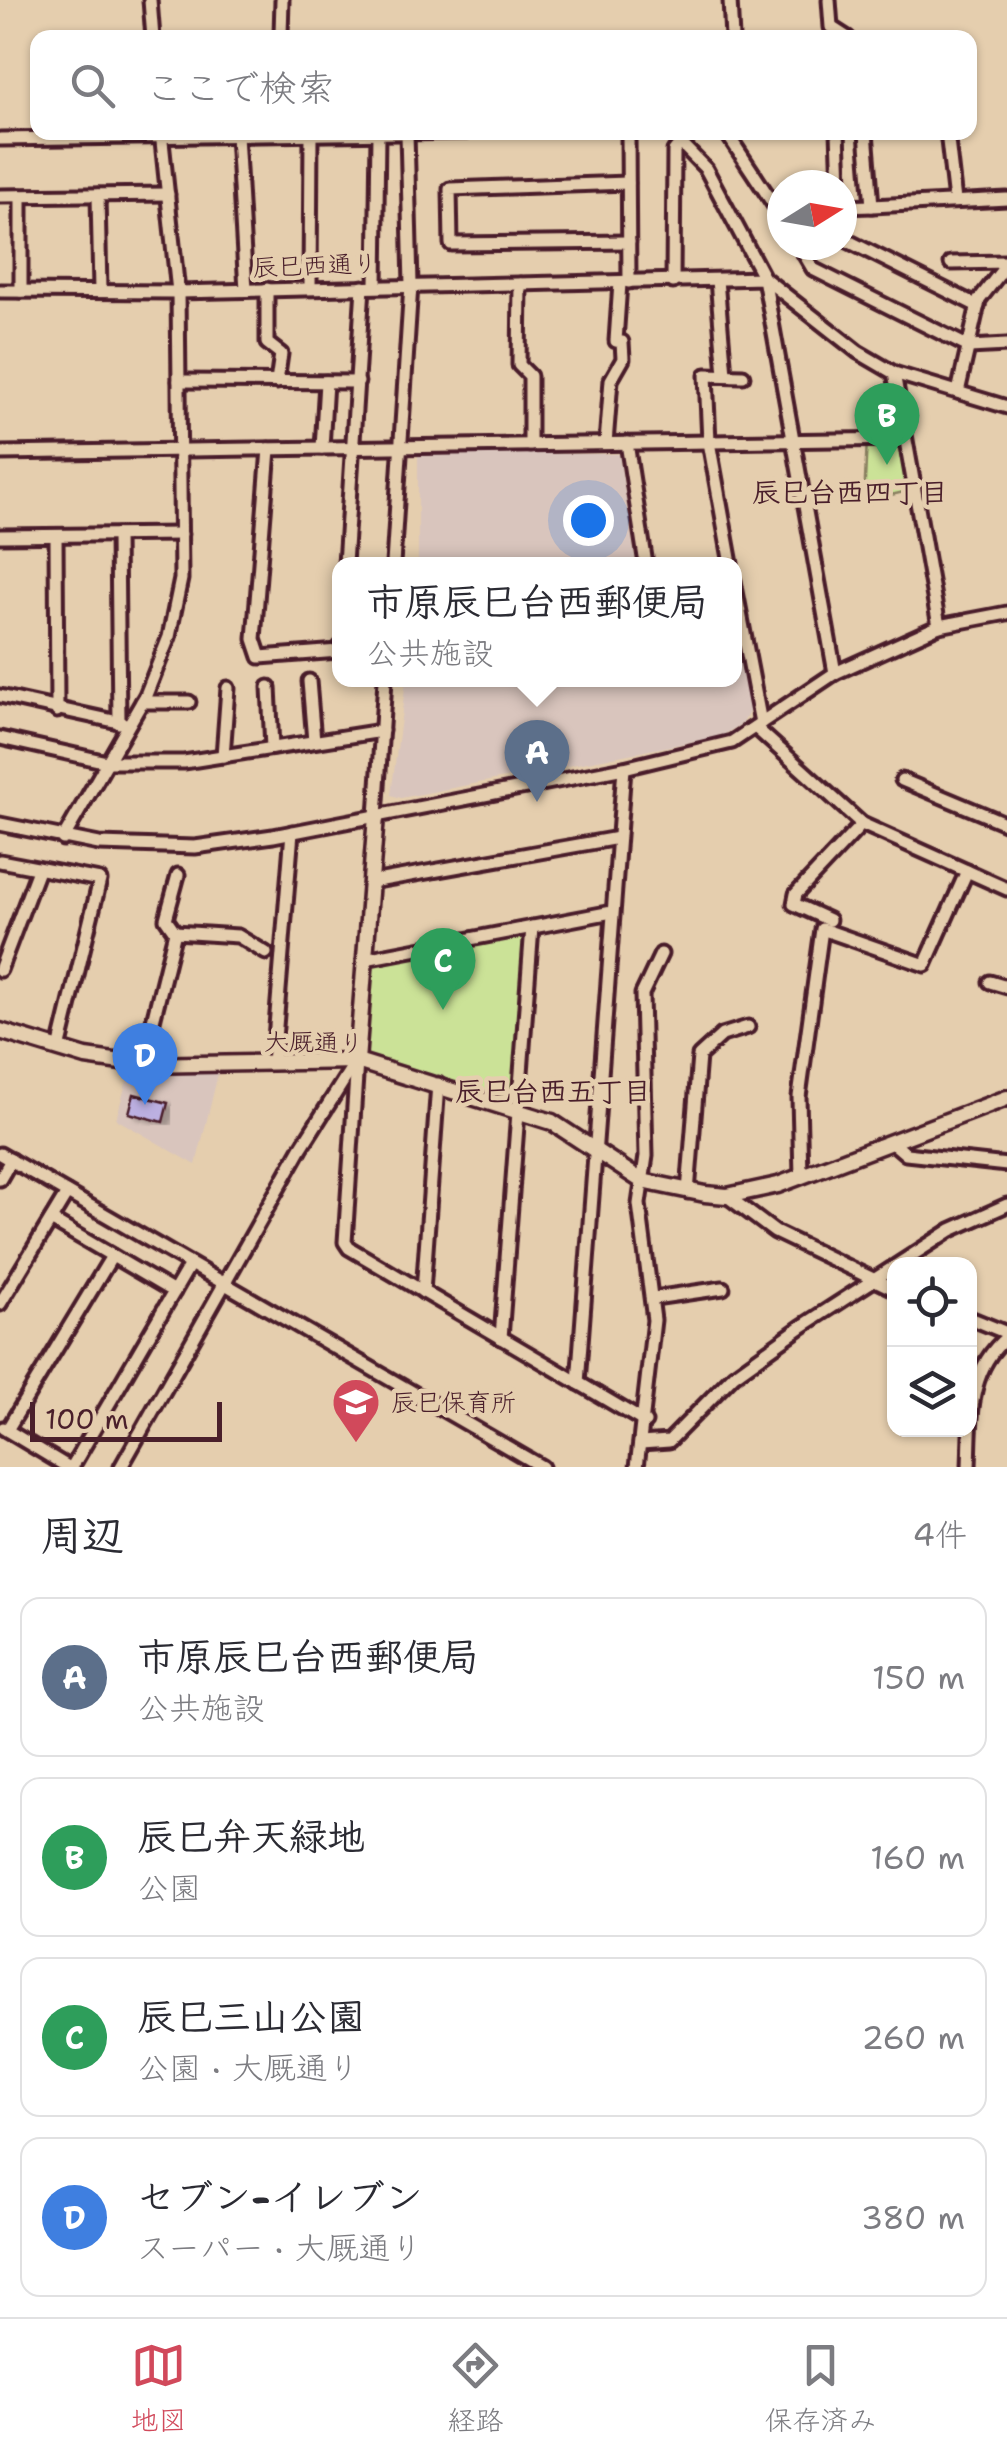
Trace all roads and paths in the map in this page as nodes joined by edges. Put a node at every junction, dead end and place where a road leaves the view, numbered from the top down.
1 (150, 0) edge
2 (282, 0) edge
3 (730, 0) edge
4 (828, 0) edge
5 (152, 30) edge
6 (281, 30) edge
7 (732, 30) edge
8 (836, 30) edge
9 (30, 138) edge
10 (0, 139) edge
11 (163, 140) edge
12 (236, 140) edge
13 (310, 140) edge
14 (378, 140) edge
15 (407, 140) edge
16 (628, 140) edge
17 (678, 140) edge
18 (683, 140) edge
19 (731, 140) edge
20 (838, 140) edge
21 (867, 140) edge
22 (948, 140) edge
23 (839, 170) edge
24 (628, 183) junction
25 (767, 193) edge
26 (168, 194) junction
27 (98, 195) junction
28 (0, 196) edge
29 (21, 196) junction
30 (1007, 199) edge
31 (954, 201) junction
32 (857, 206) edge
33 (872, 206) junction
34 (629, 242) junction
35 (857, 246) edge
36 (808, 260) edge
37 (952, 262) dead end
38 (1007, 263) edge
39 (764, 278) junction
40 (717, 280) junction
41 (624, 282) junction
42 (672, 282) junction
43 (520, 284) junction
44 (411, 285) junction
45 (369, 286) junction
46 (310, 288) junction
47 (267, 289) junction
48 (246, 290) junction
49 (0, 291) edge
50 (22, 291) junction
51 (100, 291) junction
52 (178, 292) junction
53 (978, 306) junction
54 (1007, 345) edge
55 (969, 347) junction
56 (894, 373) junction
57 (725, 374) junction
58 (743, 376) dead end
59 (179, 381) junction
60 (277, 382) junction
61 (326, 382) junction
62 (358, 382) junction
63 (958, 392) junction
64 (1007, 408) edge
65 (904, 438) junction
66 (795, 440) junction
67 (708, 442) junction
68 (606, 443) junction
69 (628, 443) junction
70 (530, 444) junction
71 (400, 446) junction
72 (354, 447) junction
73 (322, 448) junction
74 (269, 449) junction
75 (180, 450) junction
76 (0, 453) edge
77 (181, 534) junction
78 (117, 535) junction
79 (0, 536) edge
80 (56, 536) junction
81 (346, 557) edge
82 (392, 557) edge
83 (645, 557) edge
84 (731, 557) edge
85 (1007, 613) edge
86 (938, 626) junction
87 (742, 629) edge
88 (332, 651) edge
89 (836, 673) junction
90 (309, 681) dead end
91 (269, 687) dead end
92 (385, 687) edge
93 (228, 688) dead end
94 (0, 696) edge
95 (142, 702) junction
96 (190, 702) dead end
97 (57, 711) junction
98 (124, 723) junction
99 (758, 725) junction
100 (382, 731) junction
101 (0, 738) edge
102 (314, 742) junction
103 (272, 748) junction
104 (223, 756) junction
105 (107, 762) junction
106 (624, 768) junction
107 (902, 780) dead end
108 (376, 816) junction
109 (0, 824) edge
110 (862, 824) junction
111 (1007, 824) edge
112 (292, 832) junction
113 (618, 838) junction
114 (64, 839) junction
115 (0, 861) edge
116 (38, 870) junction
117 (967, 871) junction
118 (178, 875) dead end
119 (371, 882) junction
120 (1007, 889) edge
121 (612, 912) junction
122 (829, 920) dead end
123 (532, 927) junction
124 (175, 932) junction
125 (266, 952) dead end
126 (661, 954) dead end
127 (365, 959) junction
128 (0, 970) edge
129 (990, 982) dead end
130 (1007, 987) edge
131 (748, 1027) dead end
132 (0, 1031) edge
133 (59, 1049) junction
134 (357, 1060) junction
135 (272, 1063) junction
136 (142, 1065) junction
137 (438, 1084) junction
138 (1007, 1098) edge
139 (518, 1110) junction
140 (892, 1142) junction
141 (593, 1150) junction
142 (6, 1157) edge
143 (1007, 1165) edge
144 (801, 1176) junction
145 (0, 1179) edge
146 (642, 1181) junction
147 (688, 1192) junction
148 (68, 1193) junction
149 (727, 1196) junction
150 (1007, 1205) edge
151 (51, 1220) junction
152 (112, 1256) junction
153 (189, 1266) junction
154 (870, 1279) junction
155 (223, 1284) junction
156 (887, 1286) edge
157 (723, 1288) dead end
158 (174, 1292) junction
159 (423, 1292) junction
160 (654, 1298) junction
161 (0, 1304) edge
162 (977, 1321) edge
163 (1007, 1334) edge
164 (501, 1338) junction
165 (578, 1383) junction
166 (645, 1422) junction
167 (3, 1429) edge
168 (641, 1443) junction
169 (521, 1462) edge
170 (70, 1467) edge
171 (120, 1467) edge
172 (542, 1467) edge
173 (637, 1467) edge
174 (969, 1467) edge

1 - 5 street
2 - 6 street
3 - 7 street
4 - 8 street
9 - 10 street
11 - 26 street
12 - 48 street
13 - 46 street
14 - 45 street
15 - 44 street
16 - 24 street
17 - 42 street
18 - 39 street
19 - 25 street
20 - 23 street
21 - 33 street
22 - 31 street
24 - 34 street
24 - 34 street
26 - 27 street
26 - 52 street
27 - 29 street
27 - 51 street
28 - 29 street
29 - 50 street
30 - 31 street
31 - 33 street
32 - 33 street
34 - 41 street
35 - 53 street
36 - 55 street
37 - 38 street
38 - 53 street
39 - 40 street
39 - 56 street
39 - 66 street
40 - 42 street
40 - 57 street
41 - 42 street
41 - 43 street
41 - 68 street
43 - 44 street
43 - 70 street
44 - 45 street, 辰巳西通り
44 - 71 street, 辰巳西通り
45 - 46 street, 辰巳西通り
45 - 62 street
46 - 47 street, 辰巳西通り
47 - 48 street, 辰巳西通り
47 - 60 street
48 - 52 street, 辰巳西通り
49 - 50 street, 辰巳西通り
50 - 51 street, 辰巳西通り
51 - 52 street, 辰巳西通り
52 - 59 street
53 - 55 street
54 - 55 street
55 - 63 street
56 - 63 street
56 - 65 street
57 - 58 street
57 - 67 street
59 - 60 street
59 - 75 street
60 - 61 street
61 - 62 street
61 - 73 street
62 - 72 street
63 - 64 street
65 - 66 street
65 - 86 street
66 - 67 street
66 - 89 street
67 - 69 street
67 - 84 street
68 - 69 street
68 - 70 street
69 - 83 street
70 - 71 street
71 - 72 street
71 - 82 street, 辰巳西通り
72 - 73 street
72 - 81 street
73 - 74 street
74 - 75 street
74 - 88 street
75 - 76 street
75 - 77 street
77 - 78 street
77 - 95 street
78 - 80 street
78 - 98 street
79 - 80 street
80 - 97 street
85 - 86 street
86 - 89 street
87 - 99 street
89 - 99 street
90 - 102 street
91 - 103 street
92 - 100 street
93 - 104 street
94 - 97 street
95 - 96 street
95 - 98 street
97 - 98 street
98 - 105 street
99 - 106 street
99 - 110 street
100 - 102 street
100 - 108 street
101 - 105 street
102 - 103 street
103 - 104 street
104 - 105 street
105 - 114 street
106 - 108 street
106 - 113 street
107 - 111 street
108 - 112 street
108 - 119 street
109 - 114 street
110 - 117 street
110 - 122 street
112 - 114 street
112 - 135 street
113 - 119 street
113 - 121 street
115 - 116 street
116 - 128 street
116 - 133 street
117 - 120 street
117 - 144 street
118 - 124 street
119 - 127 street
121 - 123 street
121 - 141 street
123 - 127 street
123 - 139 street
124 - 125 street
124 - 136 street
126 - 146 street
127 - 134 street
129 - 130 street
131 - 147 street
132 - 133 street, 大厩通り
133 - 136 street, 大厩通り
134 - 135 street, 大厩通り
134 - 137 street, 大厩通り
134 - 155 street
134 - 159 street
135 - 136 street, 大厩通り
137 - 139 street, 大厩通り
137 - 159 street
138 - 140 street, 大厩通り
139 - 141 street, 大厩通り
139 - 164 street
140 - 143 street
140 - 144 street, 大厩通り
141 - 146 street, 大厩通り
141 - 165 street
142 - 145 street
142 - 148 street
144 - 149 street, 大厩通り
146 - 147 street, 大厩通り
146 - 160 street
147 - 149 street, 大厩通り
148 - 151 street
148 - 153 street
149 - 154 street
150 - 154 street
151 - 152 street
151 - 161 street
152 - 158 street
152 - 167 street
153 - 155 street
153 - 158 street
154 - 156 street
154 - 168 street
155 - 169 street
155 - 171 street
157 - 160 street
158 - 170 street
159 - 164 street
160 - 166 street
162 - 163 street
163 - 174 street
164 - 165 street
165 - 166 street
166 - 168 street
167 - 170 street
168 - 173 street
169 - 172 street

